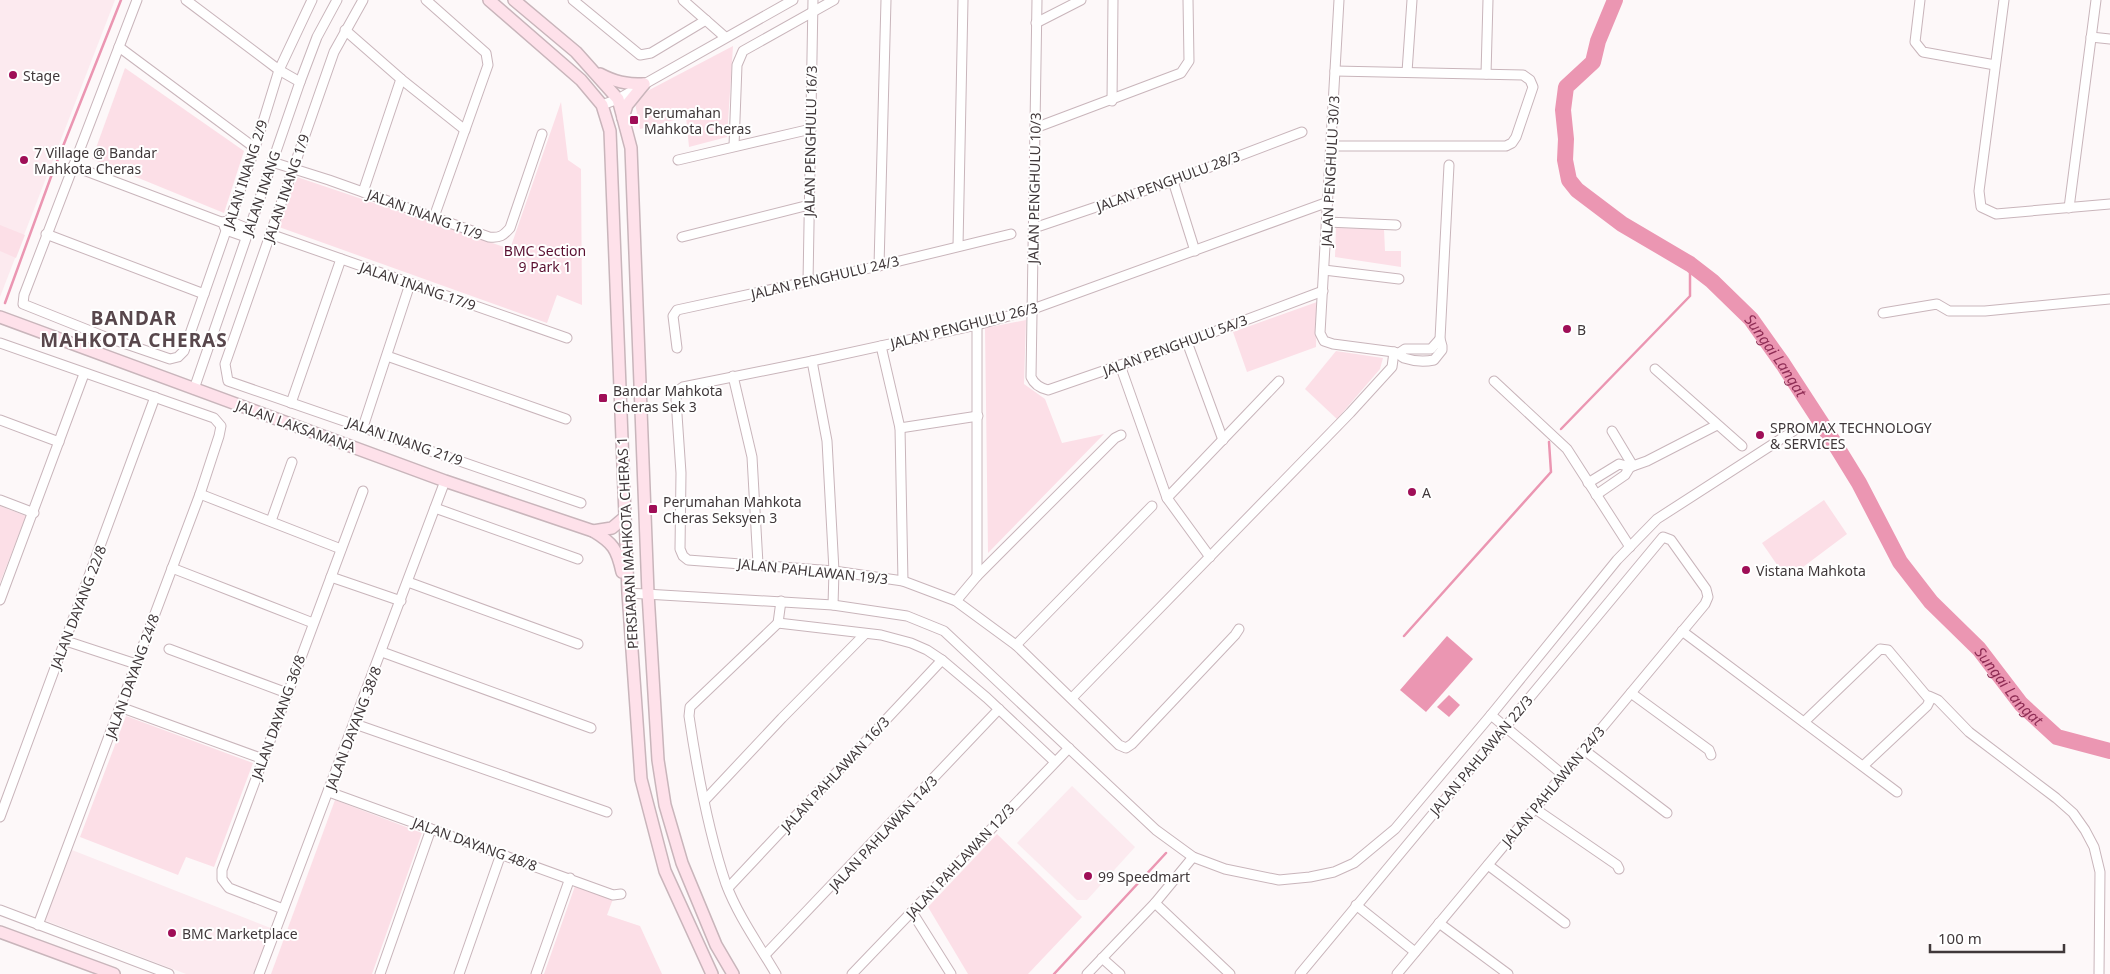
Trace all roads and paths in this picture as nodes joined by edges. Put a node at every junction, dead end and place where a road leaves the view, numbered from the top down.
1 (137, 0) edge
2 (186, 0) edge
3 (312, 0) edge
4 (337, 0) edge
5 (362, 0) edge
6 (426, 0) edge
7 (489, 0) edge
8 (514, 0) edge
9 (573, 0) edge
10 (683, 0) edge
11 (793, 0) edge
12 (813, 0) edge
13 (834, 0) edge
14 (886, 0) edge
15 (963, 0) edge
16 (1037, 0) edge
17 (1081, 0) edge
18 (1113, 0) edge
19 (1188, 0) edge
20 (1339, 0) edge
21 (1412, 0) edge
22 (1488, 0) edge
23 (1920, 0) edge
24 (2004, 0) edge
25 (2096, 0) edge
26 (813, 12) junction
27 (706, 20) junction
28 (1040, 21) junction
29 (345, 30) junction
30 (725, 37) junction
31 (2091, 37) junction
32 (2110, 39) edge
33 (118, 47) junction
34 (1996, 66) junction
35 (279, 70) junction
36 (593, 70) junction
37 (1335, 71) junction
38 (1407, 72) junction
39 (1486, 74) junction
40 (402, 79) junction
41 (300, 82) junction
42 (644, 84) junction
43 (618, 99) junction
44 (1112, 101) junction
45 (602, 105) junction
46 (623, 118) junction
47 (1037, 127) junction
48 (811, 129) junction
49 (464, 130) junction
50 (1302, 132) dead end
51 (542, 134) dead end
52 (734, 146) junction
53 (1331, 146) junction
54 (254, 148) junction
55 (678, 160) dead end
56 (272, 162) junction
57 (1449, 165) dead end
58 (73, 166) junction
59 (292, 168) junction
60 (1173, 181) junction
61 (363, 192) junction
62 (1328, 202) junction
63 (2110, 204) edge
64 (809, 205) junction
65 (2068, 208) junction
66 (434, 217) junction
67 (1327, 222) junction
68 (226, 224) junction
69 (1396, 225) dead end
70 (1034, 228) junction
71 (247, 233) junction
72 (46, 234) junction
73 (270, 234) junction
74 (1011, 234) dead end
75 (682, 237) dead end
76 (958, 246) junction
77 (1195, 251) junction
78 (341, 259) junction
79 (879, 266) junction
80 (1324, 270) junction
81 (1399, 279) dead end
82 (808, 282) junction
83 (410, 284) junction
84 (1323, 291) junction
85 (204, 294) junction
86 (2110, 299) edge
87 (1033, 310) junction
88 (1883, 313) dead end
89 (0, 317) edge
90 (977, 325) junction
91 (566, 338) dead end
92 (1187, 342) junction
93 (0, 343) edge
94 (882, 346) junction
95 (677, 348) dead end
96 (1396, 352) junction
97 (387, 356) junction
98 (812, 361) junction
99 (1120, 365) junction
100 (1655, 369) dead end
101 (84, 374) junction
102 (733, 376) junction
103 (1031, 377) joint
104 (228, 380) joint
105 (1279, 381) dead end
106 (1494, 381) dead end
107 (194, 389) junction
108 (155, 398) junction
109 (291, 402) junction
110 (978, 416) junction
111 (566, 419) dead end
112 (0, 420) edge
113 (1717, 425) junction
114 (363, 427) junction
115 (900, 428) junction
116 (1798, 428) dead end
117 (1612, 431) dead end
118 (1121, 435) dead end
119 (1223, 440) junction
120 (59, 442) junction
121 (1742, 446) dead end
122 (292, 462) dead end
123 (1631, 467) junction
124 (445, 481) junction
125 (1588, 483) junction
126 (362, 491) dead end
127 (200, 494) junction
128 (1596, 495) junction
129 (1167, 498) junction
130 (0, 500) edge
131 (581, 503) dead end
132 (1152, 506) dead end
133 (435, 508) junction
134 (34, 513) junction
135 (625, 517) junction
136 (271, 521) junction
137 (593, 531) junction
138 (1630, 547) junction
139 (341, 549) junction
140 (683, 556) joint
141 (1210, 557) junction
142 (578, 560) dead end
143 (758, 564) junction
144 (172, 568) junction
145 (834, 571) junction
146 (978, 576) junction
147 (331, 577) junction
148 (408, 582) junction
149 (903, 582) junction
150 (628, 593) junction
151 (648, 593) junction
152 (1708, 597) joint
153 (0, 600) edge
154 (401, 601) junction
155 (781, 601) junction
156 (956, 601) junction
157 (833, 605) junction
158 (313, 623) junction
159 (778, 623) junction
160 (1239, 629) dead end
161 (1682, 631) junction
162 (865, 634) junction
163 (66, 641) junction
164 (578, 644) dead end
165 (1016, 644) junction
166 (169, 649) dead end
167 (382, 652) junction
168 (942, 660) junction
169 (136, 664) junction
170 (287, 693) junction
171 (1631, 693) junction
172 (1072, 698) junction
173 (1928, 701) junction
174 (120, 707) junction
175 (1000, 709) junction
176 (1491, 715) junction
177 (1804, 722) junction
178 (355, 724) junction
179 (591, 728) dead end
180 (1505, 728) junction
181 (1069, 748) junction
182 (1584, 750) junction
183 (1711, 755) dead end
184 (263, 759) junction
185 (1054, 761) junction
186 (1863, 766) junction
187 (1562, 774) junction
188 (329, 792) junction
189 (1897, 792) dead end
190 (705, 800) junction
191 (1534, 808) junction
192 (607, 812) dead end
193 (1667, 813) dead end
194 (0, 816) edge
195 (431, 829) junction
196 (501, 854) junction
197 (1193, 857) junction
198 (1488, 865) junction
199 (1618, 869) dead end
200 (570, 878) junction
201 (728, 888) junction
202 (621, 894) dead end
203 (1155, 903) junction
204 (1356, 905) junction
205 (283, 909) junction
206 (0, 910) edge
207 (912, 912) junction
208 (1439, 923) junction
209 (1565, 923) dead end
210 (38, 925) junction
211 (0, 932) edge
212 (1415, 952) junction
213 (765, 955) junction
214 (1102, 958) junction
215 (148, 970) edge
216 (857, 972) edge
217 (114, 974) edge
218 (169, 974) edge
219 (259, 974) edge
220 (380, 974) edge
221 (459, 974) edge
222 (536, 974) edge
223 (712, 974) edge
224 (733, 974) edge
225 (776, 974) edge
226 (951, 974) edge
227 (1086, 974) edge
228 (1120, 974) edge
229 (1230, 974) edge
230 (1300, 974) edge
231 (1397, 974) edge
232 (1508, 974) edge
233 (2099, 974) edge

1 - 33 street
2 - 35 street
3 - 35 street, JALAN INANG 2/9
4 - 41 street, JALAN INANG
5 - 29 street, JALAN INANG 1/9
6 - 49 street
7 - 45 main road, PERSIARAN MAHKOTA CHERAS 1
8 - 36 main road, PERSIARAN MAHKOTA CHERAS 1
9 - 27 street
10 - 27 street
11 - 30 street
12 - 26 street, JALAN PENGHULU 16/3
13 - 26 street
14 - 79 street
15 - 76 street
16 - 28 street, JALAN PENGHULU 10/3
17 - 28 street
18 - 44 street
19 - 44 street
20 - 37 street, JALAN PENGHULU 30/3
21 - 38 street
22 - 39 street
23 - 34 street
24 - 34 street
25 - 31 street
26 - 48 street, JALAN PENGHULU 16/3
26 - 52 street
27 - 30 street
28 - 47 street, JALAN PENGHULU 10/3
29 - 40 street
29 - 59 street, JALAN INANG 1/9
30 - 42 street
31 - 32 street
31 - 65 street
33 - 54 street
33 - 58 street
34 - 65 street
35 - 41 street
35 - 54 street, JALAN INANG 2/9
36 - 42 main road
36 - 43 main road, PERSIARAN MAHKOTA CHERAS 1
37 - 38 street
37 - 53 street, JALAN PENGHULU 30/3
38 - 39 street
39 - 53 street
40 - 49 street
40 - 61 street
41 - 56 street, JALAN INANG
42 - 43 street
42 - 46 main road
43 - 45 street
43 - 46 main road, PERSIARAN MAHKOTA CHERAS 1
44 - 47 street
45 - 135 main road, PERSIARAN MAHKOTA CHERAS 1
46 - 151 main road, PERSIARAN MAHKOTA CHERAS 1
47 - 70 street, JALAN PENGHULU 10/3
48 - 52 street
48 - 64 street, JALAN PENGHULU 16/3
49 - 66 street
50 - 60 street, JALAN PENGHULU 28/3
51 - 66 street, JALAN INANG 11/9
52 - 55 street
53 - 62 street, JALAN PENGHULU 30/3
54 - 68 street, JALAN INANG 2/9
56 - 59 street, JALAN INANG 11/9
56 - 71 street, JALAN INANG
57 - 96 street
58 - 68 street
58 - 72 street
59 - 61 street, JALAN INANG 11/9
59 - 73 street, JALAN INANG 1/9
60 - 70 street, JALAN PENGHULU 28/3
60 - 77 street
61 - 66 street, JALAN INANG 11/9
62 - 67 street, JALAN PENGHULU 30/3
62 - 77 street, JALAN PENGHULU 26/3
63 - 65 street
64 - 75 street
64 - 82 street, JALAN PENGHULU 16/3
67 - 69 street
67 - 80 street, JALAN PENGHULU 30/3
68 - 71 street
68 - 85 street, JALAN INANG 2/9
70 - 87 street, JALAN PENGHULU 10/3
71 - 107 street, JALAN INANG
72 - 85 street
72 - 85 street, JALAN INANG 2/9
73 - 78 street, JALAN INANG 17/9
73 - 104 street, JALAN INANG 1/9
74 - 76 street, JALAN PENGHULU 24/3
76 - 79 street, JALAN PENGHULU 24/3
77 - 87 street, JALAN PENGHULU 26/3
78 - 83 street, JALAN INANG 17/9
78 - 109 street
79 - 82 street, JALAN PENGHULU 24/3
80 - 81 street
80 - 84 street, JALAN PENGHULU 30/3
82 - 95 street, JALAN PENGHULU 24/3
83 - 91 street, JALAN INANG 17/9
83 - 97 street
84 - 92 street, JALAN PENGHULU 5A/3
84 - 96 street, JALAN PENGHULU 30/3
86 - 88 street
87 - 90 street, JALAN PENGHULU 26/3
87 - 103 street, JALAN PENGHULU 10/3
89 - 107 main road, JALAN LAKSAMANA
90 - 94 street, JALAN PENGHULU 26/3
90 - 110 street
92 - 99 street, JALAN PENGHULU 5A/3
92 - 119 street
93 - 101 street
94 - 98 street, JALAN PENGHULU 26/3
94 - 115 street
96 - 141 street
97 - 111 street
97 - 114 street
98 - 102 street, JALAN PENGHULU 26/3
98 - 145 street
99 - 103 street, JALAN PENGHULU 5A/3
99 - 129 street
100 - 113 street
101 - 108 street
101 - 120 street
102 - 140 street, JALAN PENGHULU 26/3
102 - 143 street
104 - 109 street, JALAN INANG 21/9
105 - 119 street
106 - 125 street
107 - 124 main road, JALAN LAKSAMANA
108 - 127 street, JALAN DAYANG 24/8
108 - 163 street, JALAN DAYANG 22/8
109 - 114 street, JALAN INANG 21/9
110 - 115 street
110 - 146 street
112 - 120 street
113 - 121 street
113 - 123 street
114 - 131 street, JALAN INANG 21/9
115 - 149 street
116 - 138 street
117 - 123 street
118 - 146 street
119 - 129 street
120 - 134 street
122 - 136 street
123 - 125 street
123 - 128 street
124 - 133 street, JALAN DAYANG 38/8
124 - 137 main road, JALAN LAKSAMANA
125 - 128 street
126 - 139 street, JALAN DAYANG 36/8
127 - 136 street
127 - 144 street, JALAN DAYANG 24/8
128 - 138 street
129 - 141 street
130 - 134 street
132 - 165 street
133 - 142 street
133 - 148 street, JALAN DAYANG 38/8
134 - 153 street
135 - 137 main road
135 - 150 main road, PERSIARAN MAHKOTA CHERAS 1
136 - 139 street
137 - 150 main road, JALAN LAKSAMANA
138 - 176 street
139 - 147 street, JALAN DAYANG 36/8
140 - 143 street, JALAN PAHLAWAN 19/3
141 - 172 street
143 - 145 street, JALAN PAHLAWAN 19/3
144 - 158 street
144 - 169 street, JALAN DAYANG 24/8
145 - 149 street, JALAN PAHLAWAN 19/3
145 - 157 street
146 - 156 street
147 - 154 street
147 - 158 street, JALAN DAYANG 36/8
148 - 154 street, JALAN DAYANG 38/8
148 - 164 street
149 - 156 street, JALAN PAHLAWAN 19/3
150 - 151 street
150 - 223 main road, PERSIARAN MAHKOTA CHERAS 1
151 - 155 street
151 - 224 main road, PERSIARAN MAHKOTA CHERAS 1
152 - 161 street, JALAN PAHLAWAN 24/3
152 - 180 street, JALAN PAHLAWAN 22/3
154 - 167 street, JALAN DAYANG 38/8
155 - 157 street
155 - 159 street
156 - 165 street, JALAN PAHLAWAN 19/3
157 - 181 street
158 - 170 street, JALAN DAYANG 36/8
159 - 162 street
159 - 190 street
160 - 172 street, JALAN PAHLAWAN 19/3
161 - 171 street, JALAN PAHLAWAN 24/3
161 - 177 street
162 - 168 street
162 - 190 street
163 - 169 street
163 - 194 street, JALAN DAYANG 22/8
165 - 172 street, JALAN PAHLAWAN 19/3
166 - 170 street
167 - 178 street, JALAN DAYANG 38/8
167 - 179 street
168 - 175 street
168 - 201 street, JALAN PAHLAWAN 16/3
169 - 174 street, JALAN DAYANG 24/8
170 - 184 street, JALAN DAYANG 36/8
171 - 182 street, JALAN PAHLAWAN 24/3
171 - 183 street
173 - 177 street
173 - 186 street
173 - 233 street
174 - 184 street
174 - 210 street, JALAN DAYANG 24/8
175 - 185 street
175 - 213 street, JALAN PAHLAWAN 14/3
176 - 180 street
176 - 197 street
177 - 186 street
178 - 188 street, JALAN DAYANG 38/8
178 - 192 street
180 - 187 street
180 - 204 street, JALAN PAHLAWAN 22/3
181 - 185 street, JALAN PAHLAWAN 12/3
181 - 197 street
182 - 187 street, JALAN PAHLAWAN 24/3
182 - 193 street
184 - 205 street, JALAN DAYANG 36/8
185 - 207 street, JALAN PAHLAWAN 12/3
186 - 189 street
187 - 191 street, JALAN PAHLAWAN 24/3
188 - 195 street, JALAN DAYANG 48/8
188 - 205 street, JALAN DAYANG 38/8
190 - 201 street
191 - 198 street, JALAN PAHLAWAN 24/3
191 - 199 street
195 - 196 street, JALAN DAYANG 48/8
195 - 220 street
196 - 200 street, JALAN DAYANG 48/8
196 - 221 street
197 - 203 street
198 - 208 street, JALAN PAHLAWAN 24/3
198 - 209 street
200 - 202 street, JALAN DAYANG 48/8
200 - 222 street
201 - 213 street
203 - 214 street
203 - 229 street
204 - 212 street
204 - 230 street, JALAN PAHLAWAN 22/3
205 - 219 street, JALAN DAYANG 38/8
206 - 210 street
207 - 216 street, JALAN PAHLAWAN 12/3
207 - 226 street
208 - 212 street, JALAN PAHLAWAN 24/3
208 - 232 street
210 - 215 street
211 - 217 main road
212 - 231 street, JALAN PAHLAWAN 24/3
213 - 225 street
214 - 227 street
214 - 228 street
215 - 218 street

